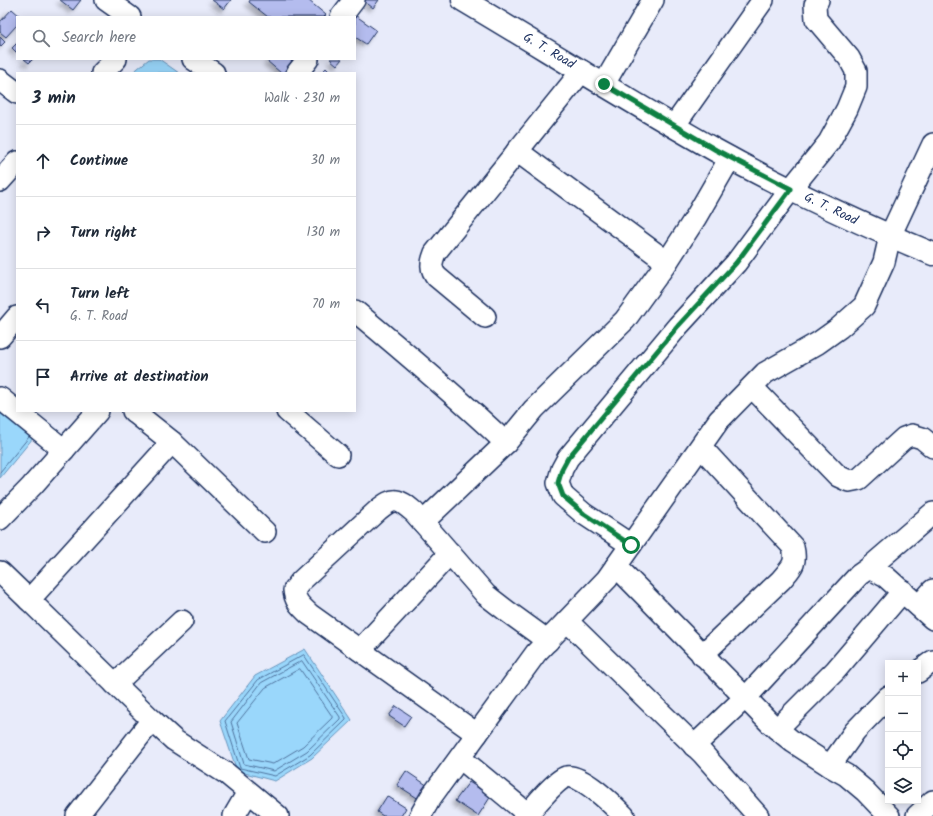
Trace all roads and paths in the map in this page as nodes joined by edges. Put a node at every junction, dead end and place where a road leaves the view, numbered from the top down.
1 (106, 0) edge
2 (354, 0) edge
3 (463, 0) edge
4 (653, 0) edge
5 (763, 0) edge
6 (818, 0) edge
7 (129, 16) edge
8 (342, 16) edge
9 (115, 60) edge
10 (194, 60) edge
11 (307, 60) edge
12 (582, 71) junction
13 (103, 72) edge
14 (212, 72) edge
15 (298, 72) edge
16 (0, 80) edge
17 (604, 84) junction
18 (16, 92) edge
19 (674, 126) junction
20 (933, 144) edge
21 (517, 151) junction
22 (730, 158) junction
23 (16, 163) edge
24 (0, 181) edge
25 (791, 189) junction
26 (890, 236) junction
27 (933, 254) edge
28 (667, 262) junction
29 (356, 312) edge
30 (485, 317) dead end
31 (16, 318) edge
32 (0, 337) edge
33 (752, 386) junction
34 (0, 398) edge
35 (16, 411) edge
36 (17, 412) edge
37 (97, 412) edge
38 (134, 412) edge
39 (288, 412) edge
40 (172, 442) junction
41 (506, 443) junction
42 (701, 447) junction
43 (933, 447) edge
44 (64, 450) junction
45 (338, 455) dead end
46 (933, 513) edge
47 (0, 519) edge
48 (423, 522) junction
49 (266, 532) dead end
50 (631, 545) junction
51 (450, 554) junction
52 (616, 566) junction
53 (869, 568) junction
54 (0, 572) edge
55 (933, 590) edge
56 (903, 591) junction
57 (29, 600) junction
58 (926, 612) edge
59 (182, 621) dead end
60 (567, 621) junction
61 (548, 641) junction
62 (360, 650) junction
63 (702, 654) junction
64 (933, 661) edge
65 (921, 670) edge
66 (115, 684) junction
67 (745, 698) junction
68 (885, 700) edge
69 (152, 720) junction
70 (777, 729) junction
71 (477, 734) junction
72 (694, 746) junction
73 (460, 758) junction
74 (830, 766) junction
75 (248, 792) junction
76 (933, 801) edge
77 (527, 815) edge
78 (77, 816) edge
79 (234, 816) edge
80 (278, 816) edge
81 (420, 816) edge
82 (624, 816) edge
83 (758, 816) edge
84 (889, 816) edge
85 (917, 816) edge

1 - 7 street
2 - 8 street
3 - 12 main road, G. T. Road
4 - 17 street
5 - 19 street
6 - 25 street
9 - 13 street
10 - 14 street
11 - 15 street
12 - 17 main road, G. T. Road
12 - 21 street
16 - 18 street
17 - 19 main road, G. T. Road
19 - 22 main road, G. T. Road
20 - 26 street
21 - 28 street
21 - 30 street
22 - 25 main road, G. T. Road
22 - 28 street
23 - 24 street
25 - 26 main road, G. T. Road
25 - 50 street
26 - 27 main road, G. T. Road
26 - 33 street
28 - 41 street
29 - 41 street
31 - 32 street
33 - 42 street
33 - 43 street
34 - 35 street
36 - 44 street
37 - 44 street
38 - 40 street
39 - 45 street
40 - 49 street
40 - 57 street
41 - 48 street
42 - 50 street
42 - 63 street
44 - 47 street
46 - 53 street
48 - 51 street
48 - 62 street
50 - 52 street
51 - 61 street
51 - 62 street
52 - 60 street
52 - 63 street
53 - 56 street
53 - 67 street
54 - 57 street
55 - 58 street
56 - 58 street
56 - 70 street
57 - 66 street
59 - 66 street
60 - 61 street
60 - 72 street
61 - 71 street
62 - 71 street
63 - 67 street
64 - 65 street
66 - 69 street
67 - 70 street
67 - 72 street
68 - 74 street
69 - 75 street
69 - 78 street
70 - 74 street
71 - 73 street
72 - 83 street
73 - 77 street
73 - 81 street
74 - 84 street
75 - 79 street
75 - 80 street
76 - 85 street
77 - 82 street

